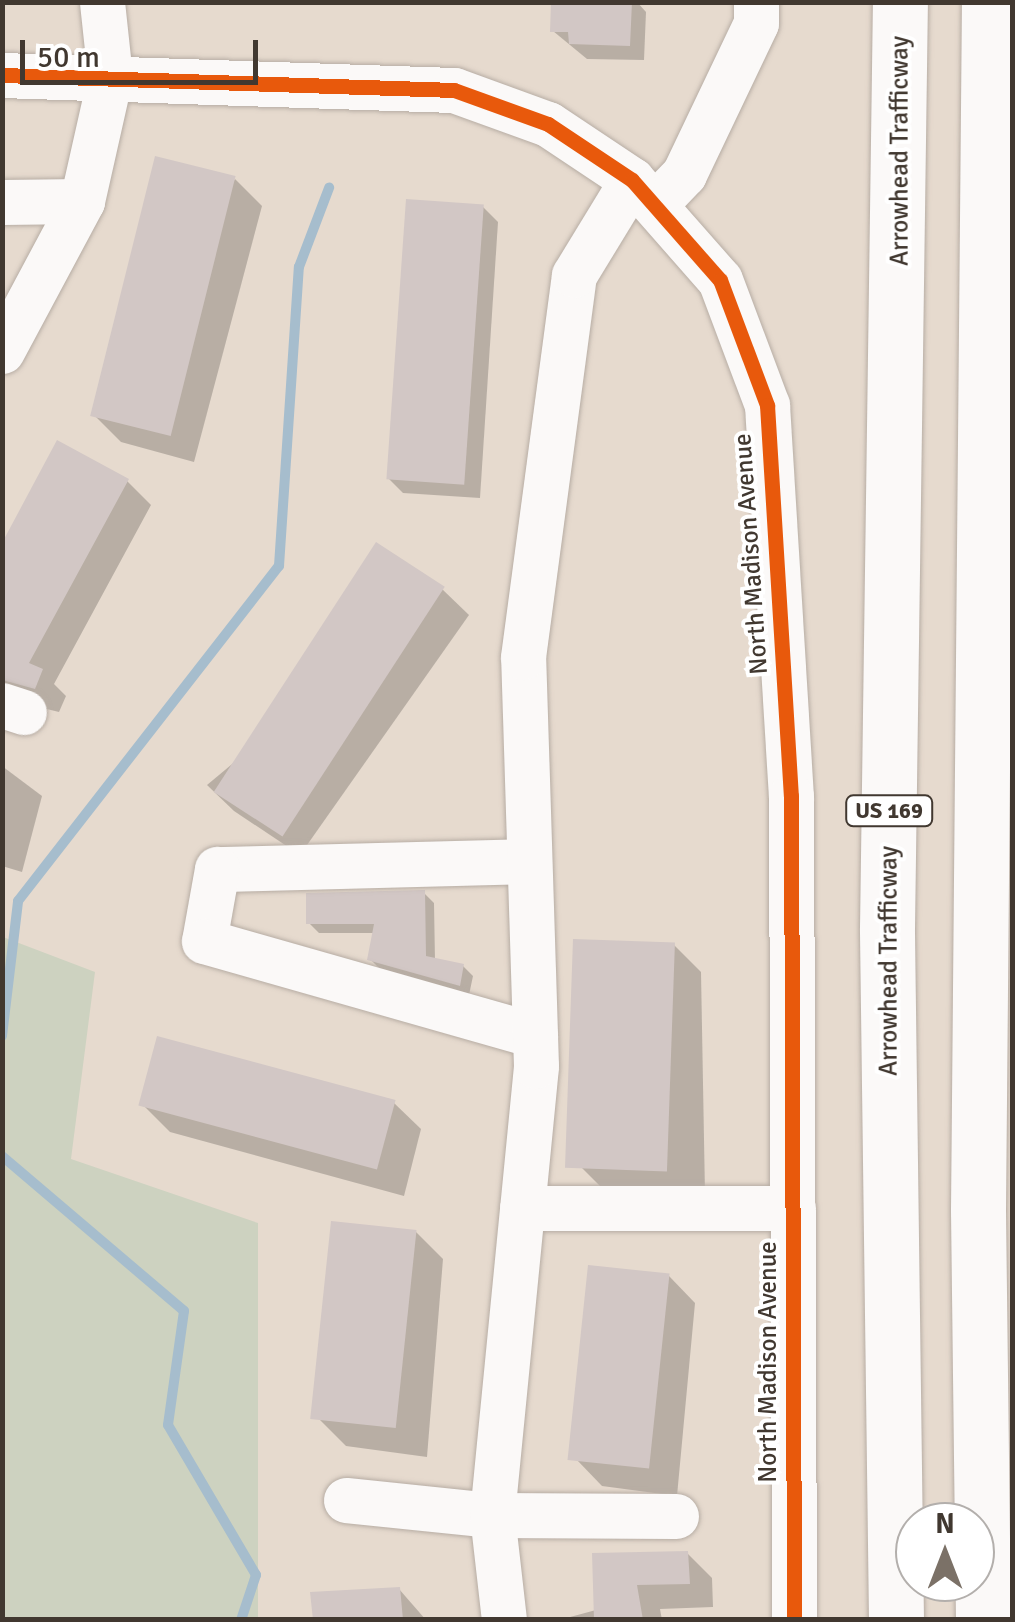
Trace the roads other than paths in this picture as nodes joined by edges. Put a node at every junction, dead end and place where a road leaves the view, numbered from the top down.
1 (102, 2) edge
2 (865, 2) edge
3 (900, 2) edge
4 (989, 2) edge
5 (756, 13) edge
6 (2, 76) edge
7 (110, 77) junction
8 (901, 154) junction
9 (644, 191) junction
10 (82, 201) junction
11 (2, 202) edge
12 (2, 351) edge
13 (529, 861) junction
14 (535, 1034) junction
15 (522, 1208) junction
16 (792, 1208) junction
17 (346, 1500) dead end
18 (492, 1515) junction
19 (676, 1516) dead end
20 (504, 1620) edge
21 (794, 1620) edge
22 (896, 1620) edge
23 (983, 1620) edge

1 - 7 street
2 - 8 highway
3 - 8 highway, Arrowhead Trafficway / US 169
4 - 23 highway
5 - 9 street
6 - 7 street, North Madison Avenue
7 - 9 street, North Madison Avenue
7 - 10 street
8 - 22 highway, Arrowhead Trafficway / US 169
9 - 13 street
9 - 16 street, North Madison Avenue
10 - 11 street
10 - 12 street
13 - 14 street
13 - 14 street
14 - 15 street
15 - 16 street
15 - 18 street
16 - 21 street, North Madison Avenue
17 - 18 street
18 - 19 street
18 - 20 street

